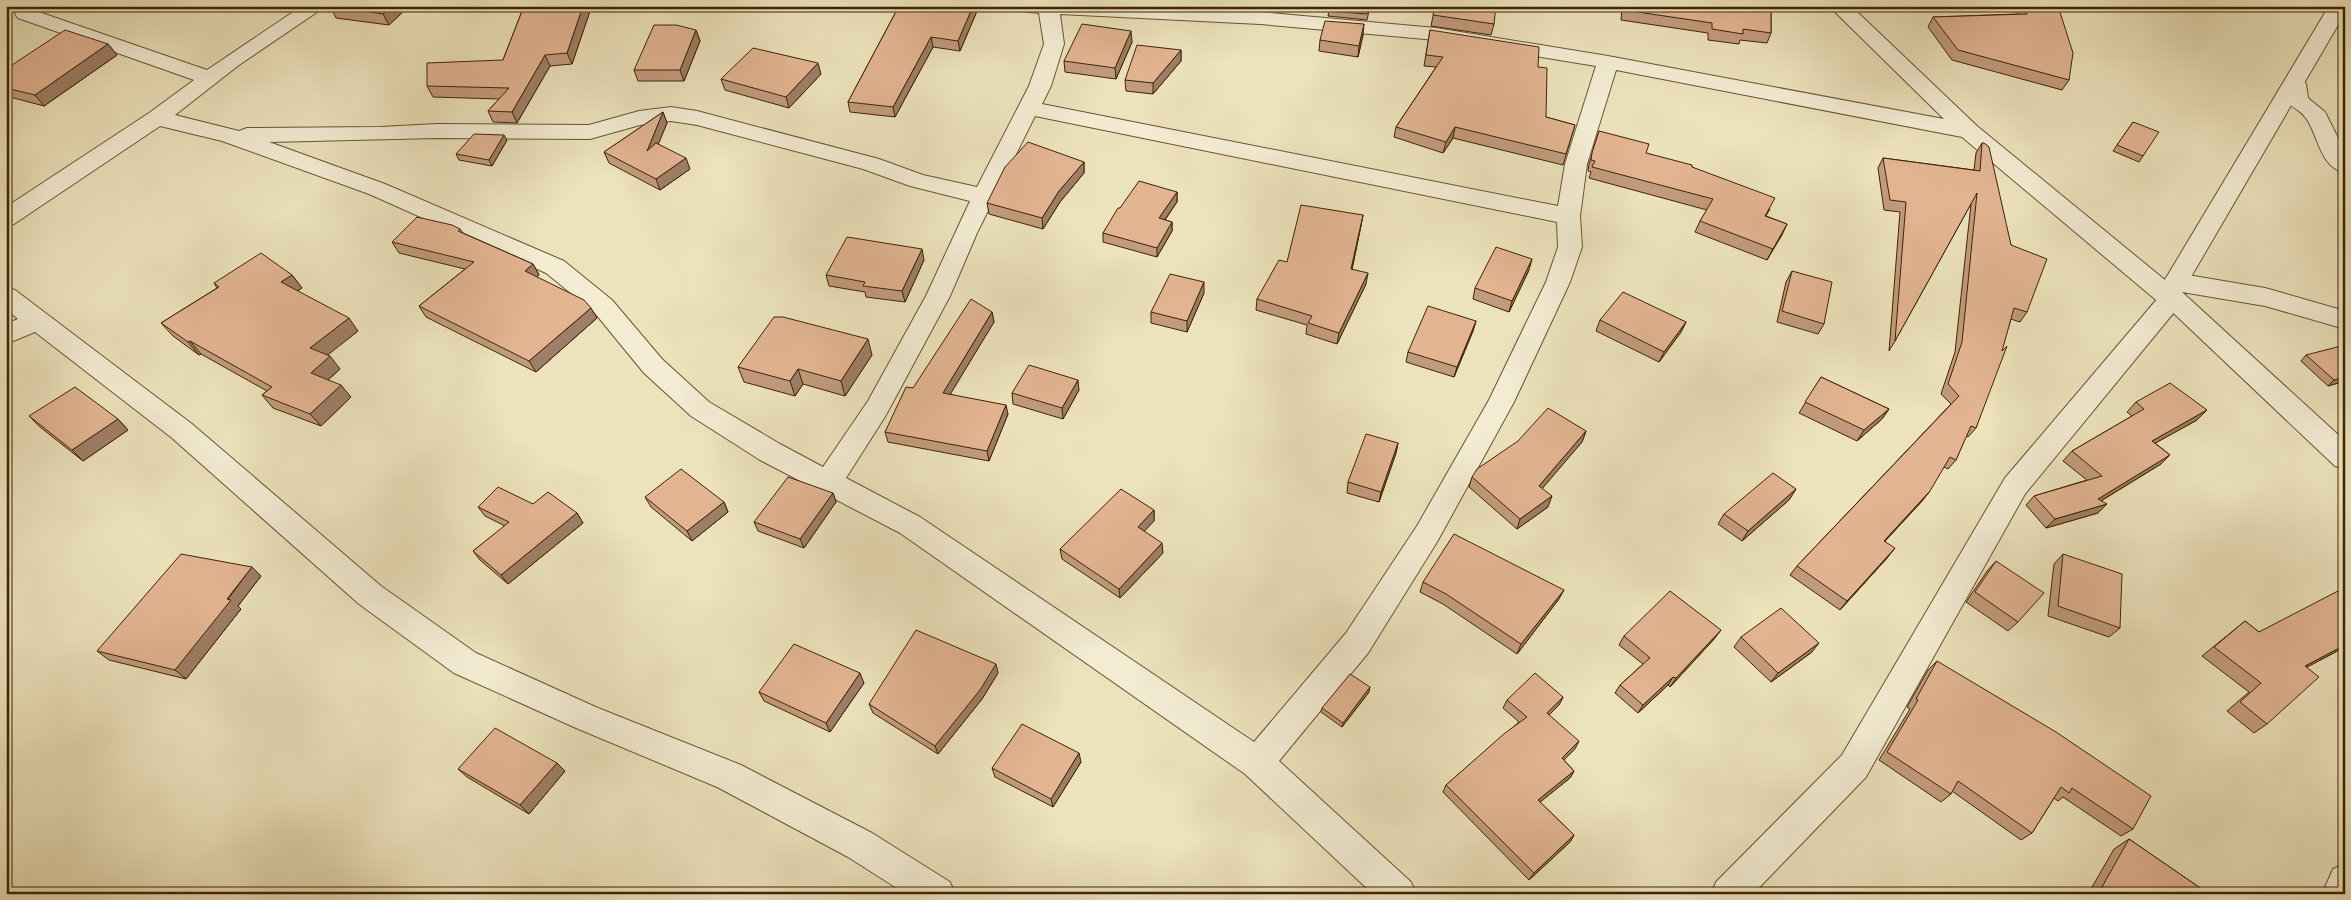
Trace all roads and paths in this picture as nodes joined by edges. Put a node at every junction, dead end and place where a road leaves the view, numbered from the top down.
1 (27, 6) edge
2 (316, 6) edge
3 (1019, 6) edge
4 (1839, 6) edge
5 (2339, 6) edge
6 (1049, 9) junction
7 (1608, 62) junction
8 (209, 78) junction
9 (2295, 84) junction
10 (1028, 108) junction
11 (157, 118) junction
12 (1969, 131) junction
13 (228, 135) junction
14 (2345, 166) edge
15 (984, 196) junction
16 (1568, 216) junction
17 (6, 218) edge
18 (2172, 292) junction
19 (6, 296) edge
20 (38, 320) junction
21 (2345, 320) edge
22 (6, 335) edge
23 (2345, 458) edge
24 (828, 482) junction
25 (1256, 763) junction
26 (2345, 881) edge
27 (938, 894) edge
28 (1399, 894) edge
29 (1728, 894) edge
30 (2339, 894) edge

1 - 8 street
2 - 8 street
3 - 6 street
4 - 12 street
5 - 9 street
6 - 7 street
6 - 10 street
7 - 12 street
7 - 16 street
8 - 11 street
9 - 14 street
9 - 18 street
10 - 15 street
10 - 16 street
11 - 13 street
11 - 17 street
12 - 18 street
13 - 15 street
13 - 24 street
15 - 24 street
16 - 25 street
18 - 21 street
18 - 23 street
18 - 29 street
19 - 20 street
20 - 22 street
20 - 27 street
24 - 25 street
25 - 28 street
26 - 30 street

